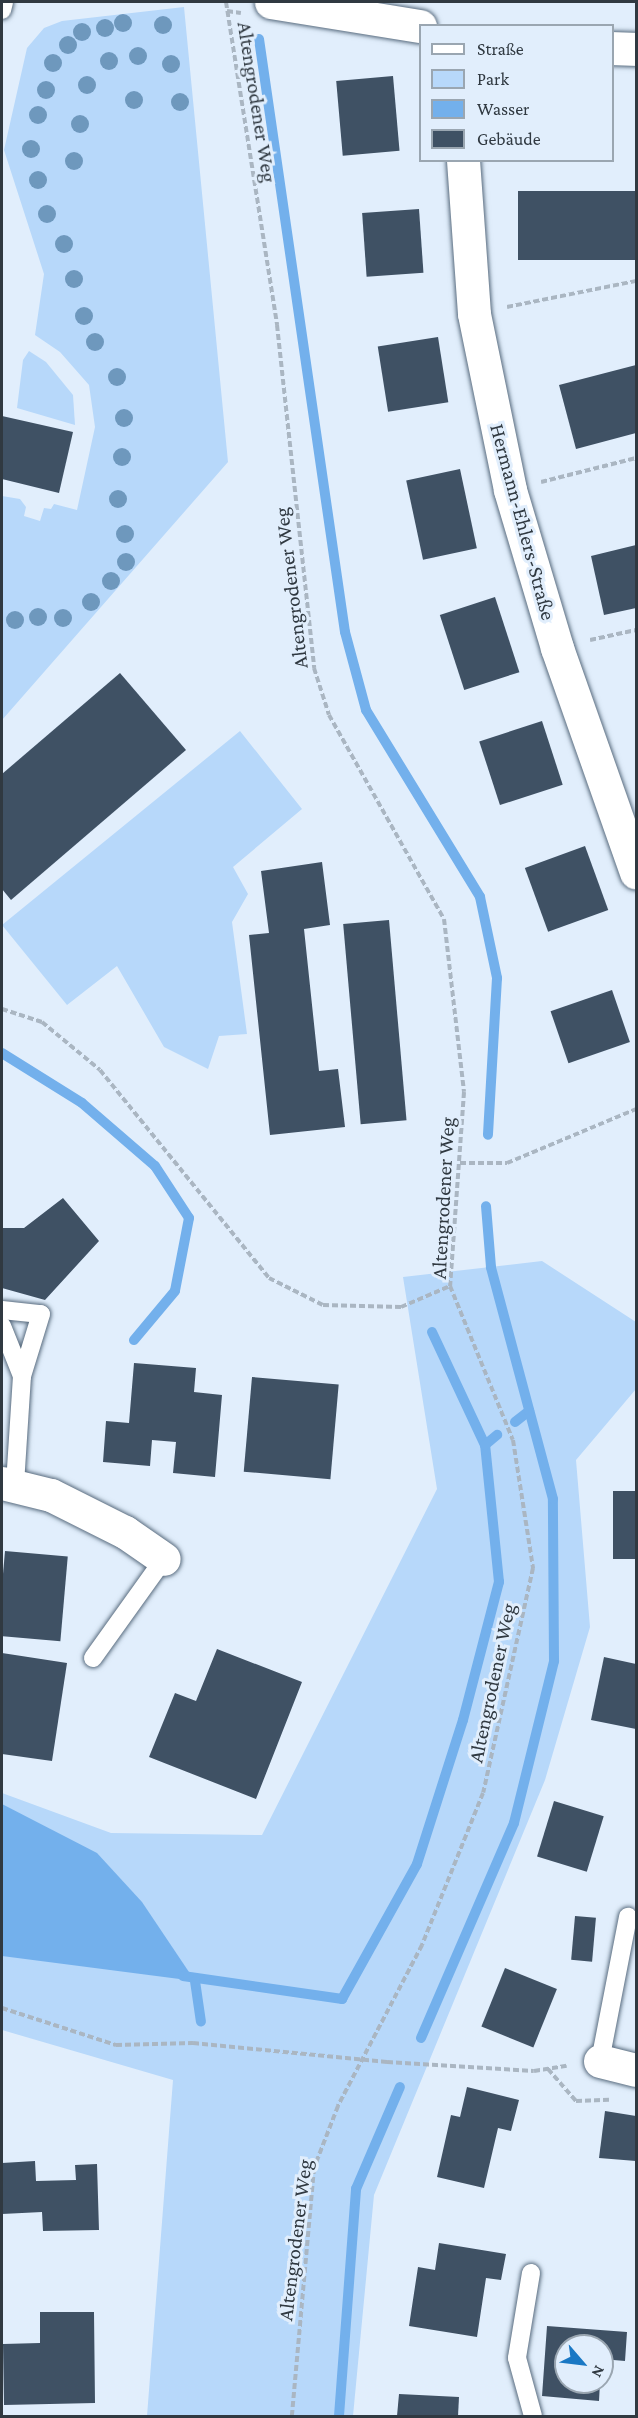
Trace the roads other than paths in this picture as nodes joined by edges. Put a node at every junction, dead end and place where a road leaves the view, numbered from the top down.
1 (4, 2) edge
2 (271, 2) edge
3 (2, 10) edge
4 (419, 26) edge
5 (614, 48) edge
6 (636, 49) edge
7 (463, 162) edge
8 (636, 872) edge
9 (2, 1310) edge
10 (2, 1326) edge
11 (22, 1376) junction
12 (8, 1484) edge
13 (164, 1560) joint
14 (93, 1658) dead end
15 (628, 1917) dead end
16 (600, 2061) joint
17 (636, 2070) edge
18 (531, 2273) dead end
19 (533, 2416) edge

1 - 3 lane
2 - 4 street
5 - 6 street
7 - 8 street, Hermann-Ehlers-Straße
9 - 11 lane
10 - 11 lane
11 - 12 lane
12 - 13 street
13 - 14 lane
15 - 16 lane
16 - 17 street
18 - 19 lane

